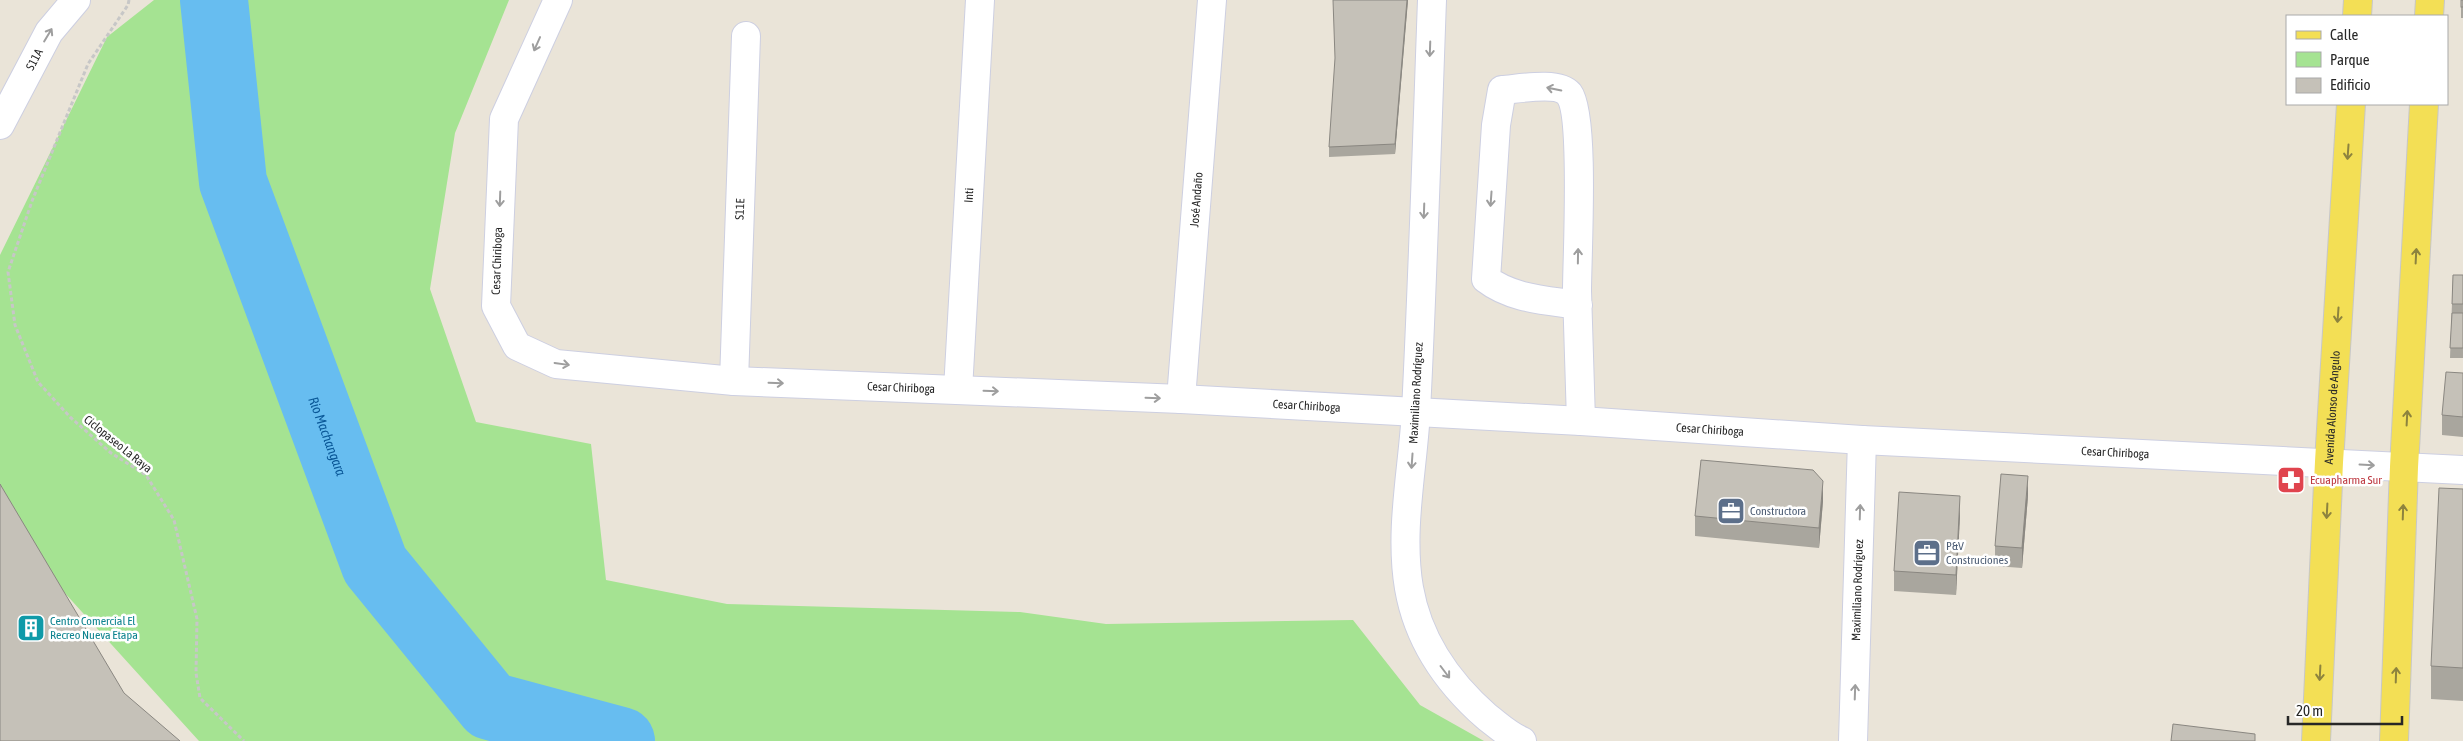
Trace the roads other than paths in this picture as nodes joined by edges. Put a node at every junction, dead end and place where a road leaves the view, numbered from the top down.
1 (76, 0) edge
2 (558, 0) edge
3 (980, 0) edge
4 (1212, 0) edge
5 (1432, 0) edge
6 (2358, 0) edge
7 (2430, 0) edge
8 (2357, 15) edge
9 (2429, 15) edge
10 (746, 36) dead end
11 (2351, 105) edge
12 (2424, 105) edge
13 (0, 124) edge
14 (1578, 305) junction
15 (734, 381) junction
16 (958, 390) junction
17 (1182, 399) junction
18 (1416, 412) junction
19 (1581, 421) junction
20 (1862, 440) junction
21 (2329, 462) junction
22 (2404, 467) junction
23 (2463, 470) edge
24 (1522, 741) edge
25 (1854, 741) edge
26 (2316, 741) edge
27 (2394, 741) edge

13 -> 1 street, S11A
2 -> 15 street, Cesar Chiriboga
3 - 16 street, Inti
4 - 17 street, José Andaño
5 -> 18 street, Maximiliano Rodríguez
6 - 8 main road
7 - 9 main road
10 - 15 street, S11E
11 -> 21 main road, Avenida Alonso de Angulo
22 -> 12 main road
14 -> 14 street
14 - 19 street
15 -> 16 street, Cesar Chiriboga
16 -> 17 street, Cesar Chiriboga
17 - 18 street, Cesar Chiriboga
18 - 19 street, Cesar Chiriboga
18 -> 24 street, Maximiliano Rodríguez
19 - 20 street, Cesar Chiriboga
20 - 21 street, Cesar Chiriboga
25 -> 20 street, Maximiliano Rodríguez
21 -> 22 street, Cesar Chiriboga
21 -> 26 main road, Avenida Alonso de Angulo
22 - 23 street, Cesar Chiriboga
27 -> 22 main road

